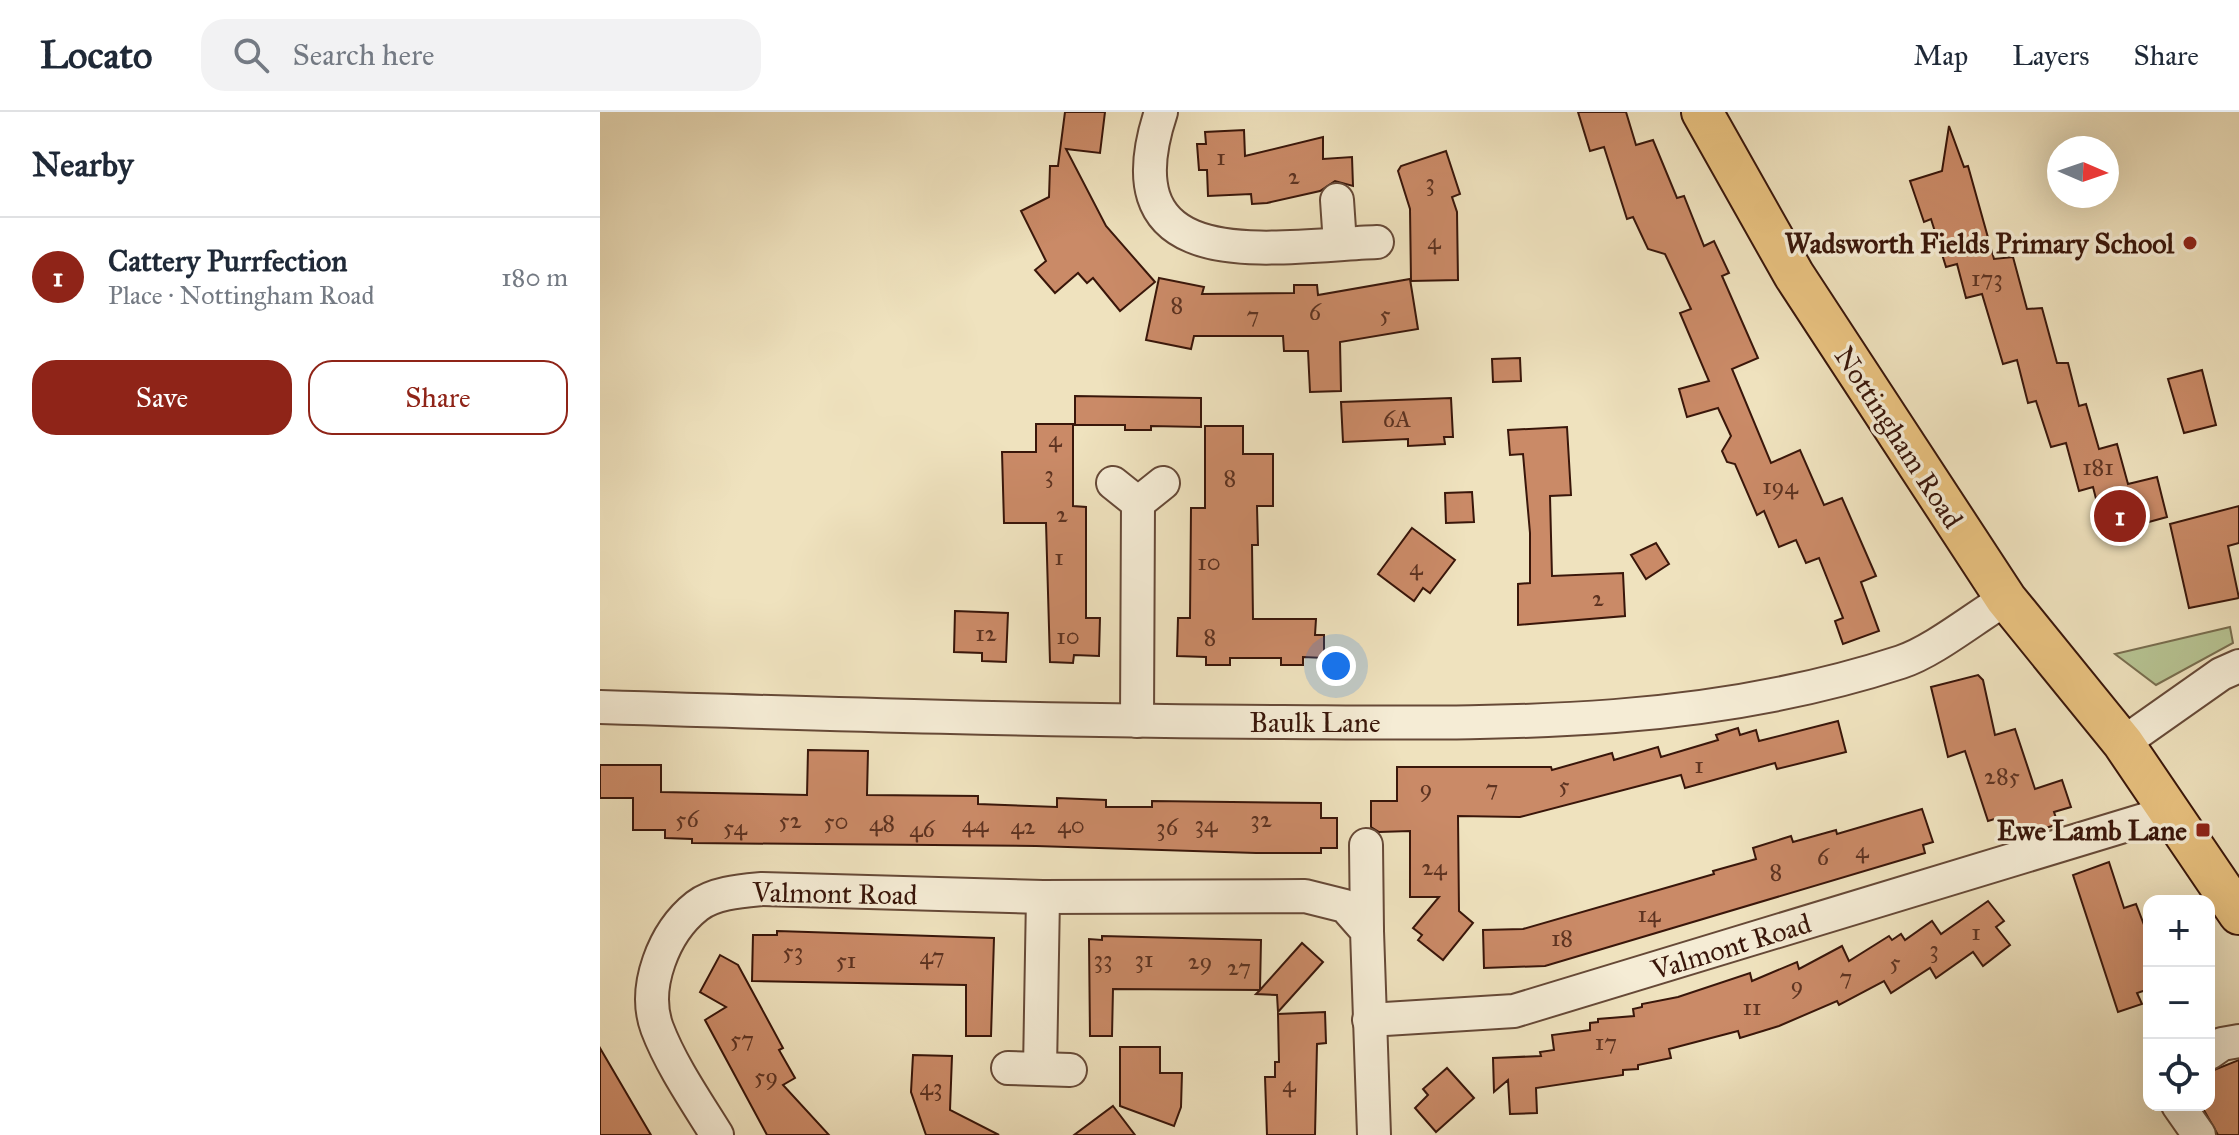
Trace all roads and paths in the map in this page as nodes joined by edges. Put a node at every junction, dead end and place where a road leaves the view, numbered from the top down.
1 (1161, 112) edge
2 (1702, 112) edge
3 (1337, 200) dead end
4 (1377, 242) dead end
5 (1340, 244) junction
6 (1113, 483) dead end
7 (1163, 483) dead end
8 (1138, 503) junction
9 (2006, 599) junction
10 (2239, 666) edge
11 (600, 707) edge
12 (1137, 721) junction
13 (2123, 743) junction
14 (2170, 812) junction
15 (1366, 845) dead end
16 (1043, 897) junction
17 (2239, 914) edge
18 (1367, 931) junction
19 (1369, 1020) junction
20 (2239, 1041) edge
21 (2215, 1049) edge
22 (1008, 1068) dead end
23 (2182, 1111) edge
24 (717, 1135) edge
25 (1374, 1135) edge
26 (2199, 1135) edge

1 - 5 street
2 - 9 main road, Nottingham Road
3 - 5 street
4 - 5 street
6 - 8 street
7 - 8 street
8 - 12 street
9 - 12 street, Baulk Lane
9 - 13 main road, Nottingham Road
10 - 13 street
11 - 12 street, Baulk Lane
13 - 14 main road, Nottingham Road
14 - 17 main road, Nottingham Road
14 - 19 street, Valmont Road
15 - 18 street
16 - 18 street, Valmont Road
16 - 22 street
16 - 24 street, Valmont Road
18 - 19 street
19 - 25 street
20 - 21 street
23 - 26 street

